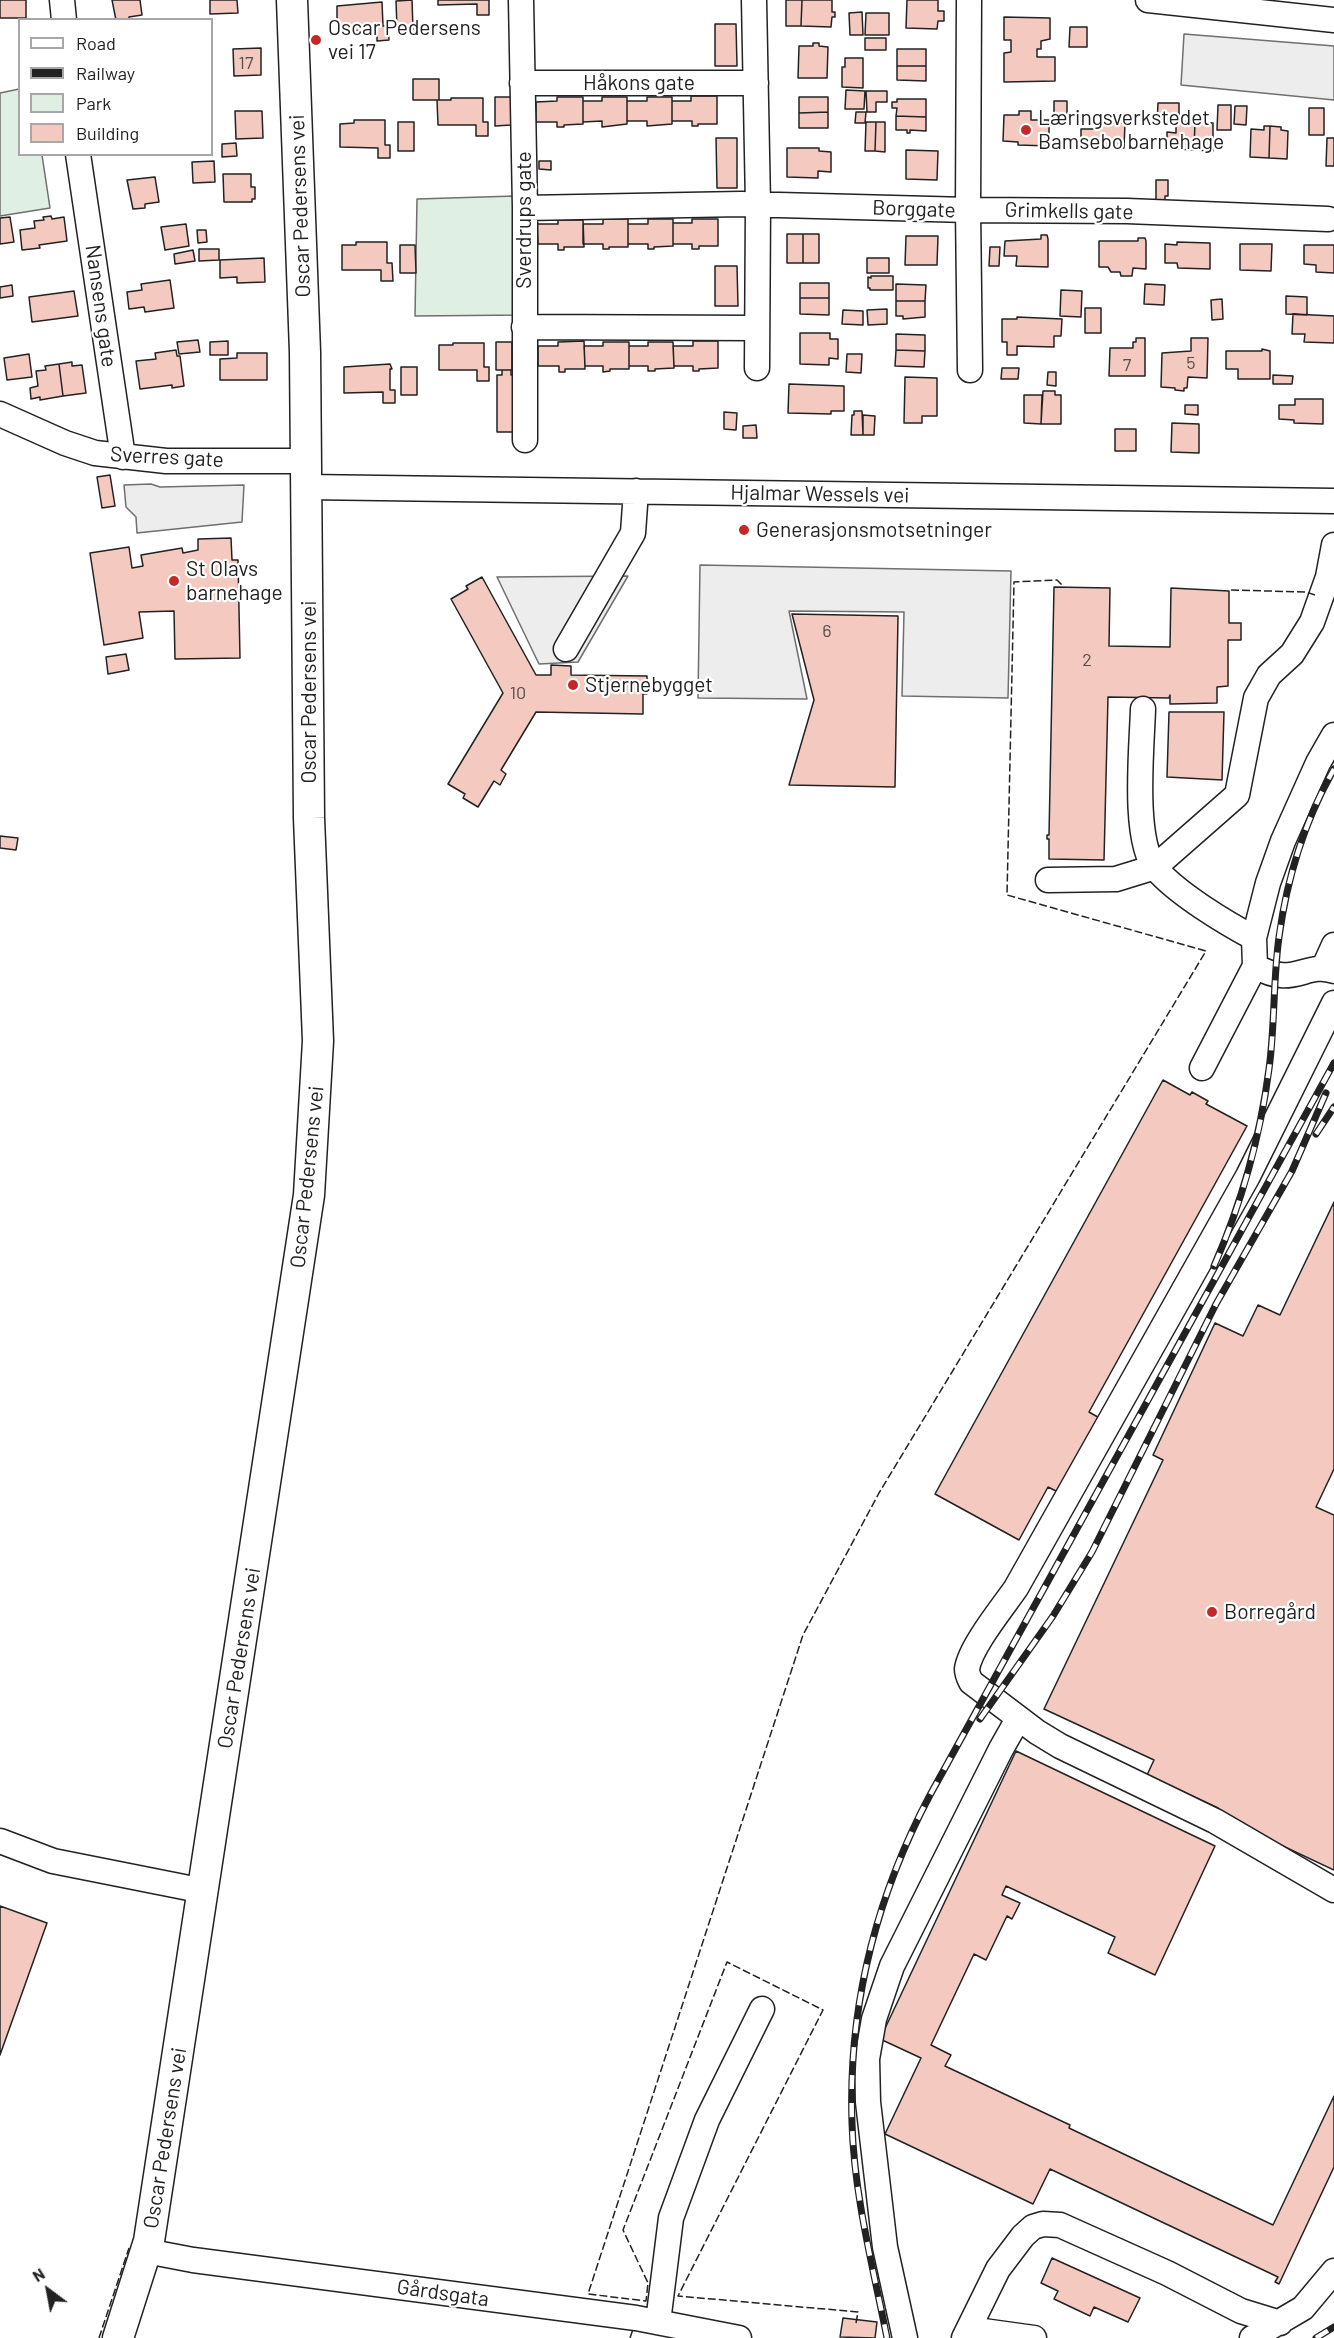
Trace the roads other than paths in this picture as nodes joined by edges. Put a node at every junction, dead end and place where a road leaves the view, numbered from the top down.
1 (62, 0) edge
2 (292, 0) edge
3 (521, 0) edge
4 (754, 0) edge
5 (969, 0) edge
6 (1148, 0) edge
7 (1216, 4) edge
8 (64, 18) edge
9 (1334, 20) edge
10 (522, 83) junction
11 (756, 83) junction
12 (78, 156) edge
13 (758, 204) junction
14 (525, 208) junction
15 (968, 210) junction
16 (1328, 219) dead end
17 (524, 327) junction
18 (756, 328) junction
19 (757, 368) dead end
20 (970, 370) dead end
21 (0, 414) edge
22 (525, 440) dead end
23 (123, 457) junction
24 (306, 474) junction
25 (636, 491) junction
26 (1334, 501) edge
27 (1334, 545) edge
28 (566, 649) dead end
29 (1143, 709) dead end
30 (1334, 735) edge
31 (1155, 867) junction
32 (1048, 880) dead end
33 (1254, 938) junction
34 (1334, 945) edge
35 (1256, 966) junction
36 (1329, 969) edge
37 (1334, 1003) edge
38 (1202, 1068) dead end
39 (1018, 1719) junction
40 (0, 1841) edge
41 (1334, 1890) edge
42 (204, 1891) junction
43 (762, 2009) dead end
44 (146, 2251) junction
45 (1334, 2271) edge
46 (1334, 2293) edge
47 (1303, 2308) junction
48 (658, 2322) junction
49 (1280, 2323) junction
50 (967, 2333) edge
51 (118, 2338) edge
52 (739, 2338) edge
53 (905, 2338) edge
54 (1034, 2338) edge
55 (1252, 2338) edge

1 - 8 street
2 - 24 main road, Oscar Pedersens vei
3 - 10 street, Sverdrups gate
4 - 11 street
5 - 15 street, Borggate
6 - 7 street
7 - 9 street
10 - 11 street, Håkons gate
10 - 14 street, Sverdrups gate
11 - 13 street
12 - 23 street, Nansens gate
13 - 14 street
13 - 15 street, Borggate
13 - 18 street
14 - 17 street, Sverdrups gate
15 - 16 street, Grimkells gate
15 - 20 street
17 - 18 street
17 - 22 street, Sverdrups gate
18 - 19 street
21 - 23 street, Sverres gate
23 - 24 street, Sverres gate
24 - 25 street, Hjalmar Wessels vei
24 - 42 main road, Oscar Pedersens vei
25 - 26 street, Hjalmar Wessels vei
25 - 28 street
27 - 31 street
29 - 31 street
30 - 33 street
31 - 32 street
31 - 33 street
33 - 35 street
34 - 36 street
35 - 36 street
35 - 38 street
37 - 39 street
39 - 41 street
39 - 53 street
40 - 42 street
42 - 44 main road, Oscar Pedersens vei
43 - 48 street
44 - 48 street, Gårdsgata
44 - 51 main road, Oscar Pedersens vei
45 - 47 street
46 - 47 street
47 - 49 street
48 - 52 street, Gårdsgata
49 - 50 street
49 - 55 street
50 - 54 street

